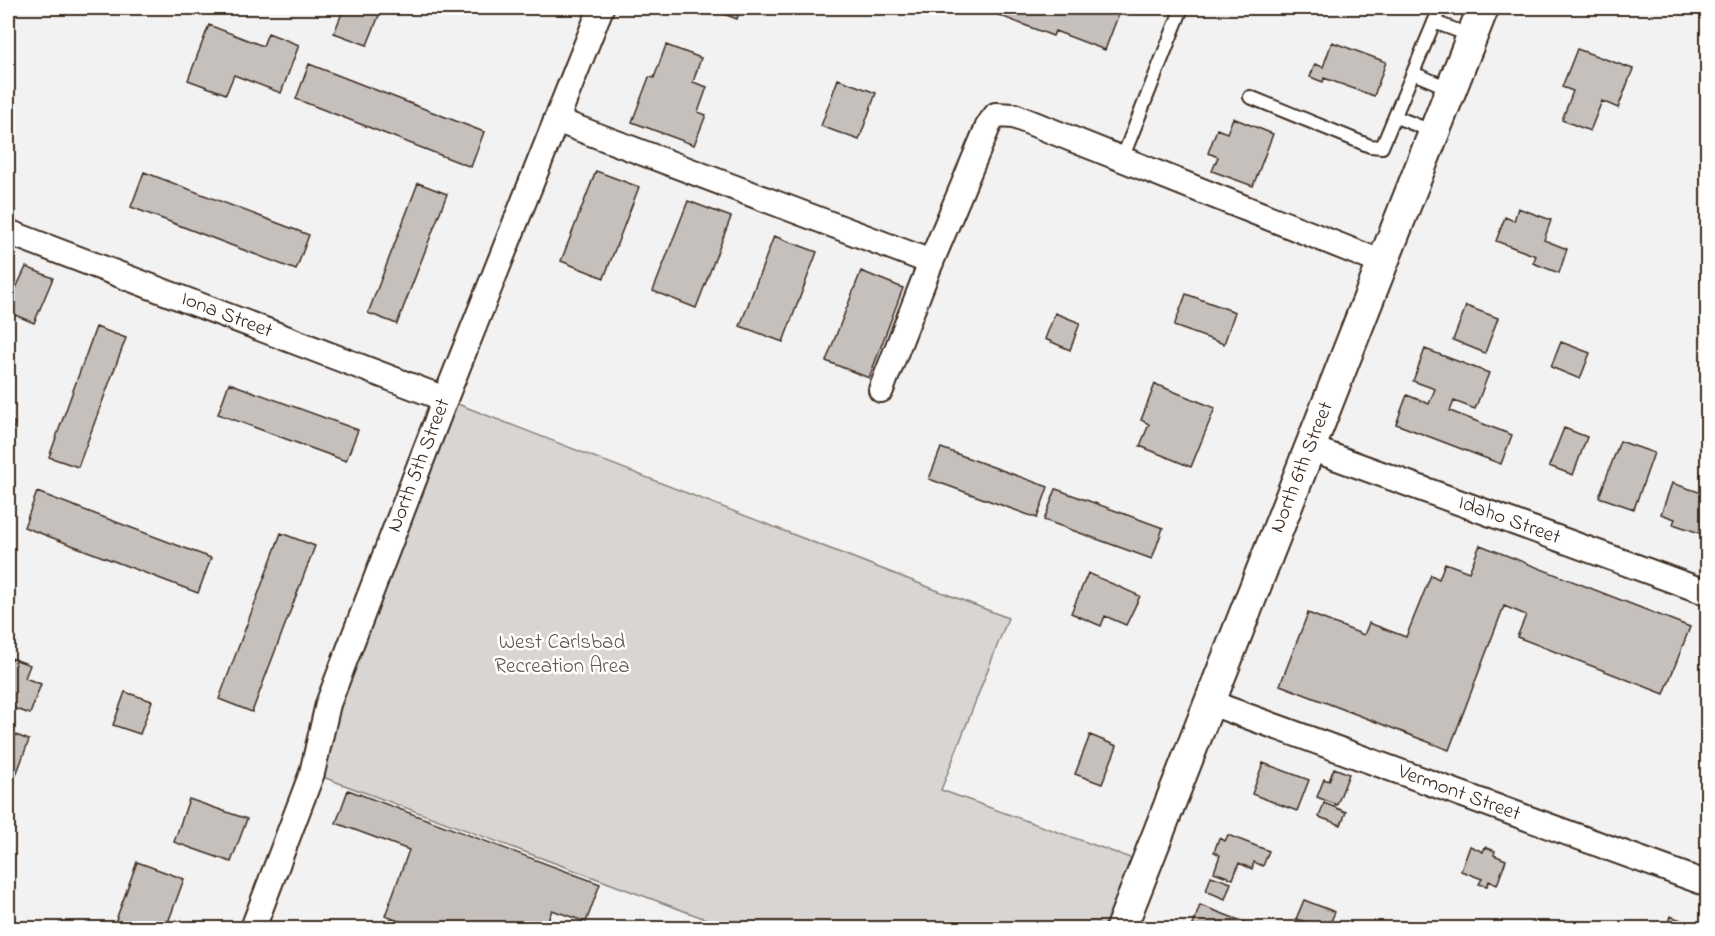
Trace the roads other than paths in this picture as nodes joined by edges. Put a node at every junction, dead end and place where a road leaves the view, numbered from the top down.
1 (601, 8) edge
2 (1182, 8) edge
3 (1440, 8) edge
4 (1483, 8) edge
5 (1434, 22) junction
6 (1472, 36) junction
7 (1413, 73) junction
8 (1451, 89) junction
9 (1250, 97) dead end
10 (1396, 117) junction
11 (556, 120) junction
12 (1434, 132) junction
13 (1122, 159) junction
14 (8, 232) edge
15 (931, 261) junction
16 (1383, 263) junction
17 (881, 390) dead end
18 (445, 399) junction
19 (1310, 448) junction
20 (1707, 593) edge
21 (1211, 703) junction
22 (1707, 884) edge
23 (253, 928) edge
24 (1121, 928) edge

1 - 11 street, North 5th Street
2 - 13 lane
3 - 5 lane
4 - 6 street, North 6th Street
5 - 6 lane
5 - 7 lane
6 - 8 street, North 6th Street
7 - 8 lane
7 - 10 lane
8 - 12 street, North 6th Street
9 - 10 lane
10 - 12 lane
11 - 15 street
11 - 18 street, North 5th Street
12 - 16 street, North 6th Street
13 - 15 street
13 - 16 street
14 - 18 street, Iona Street
15 - 17 street
16 - 19 street, North 6th Street
18 - 23 street, North 5th Street
19 - 20 street, Idaho Street
19 - 21 street, North 6th Street
21 - 22 street, Vermont Street
21 - 24 street, North 6th Street

